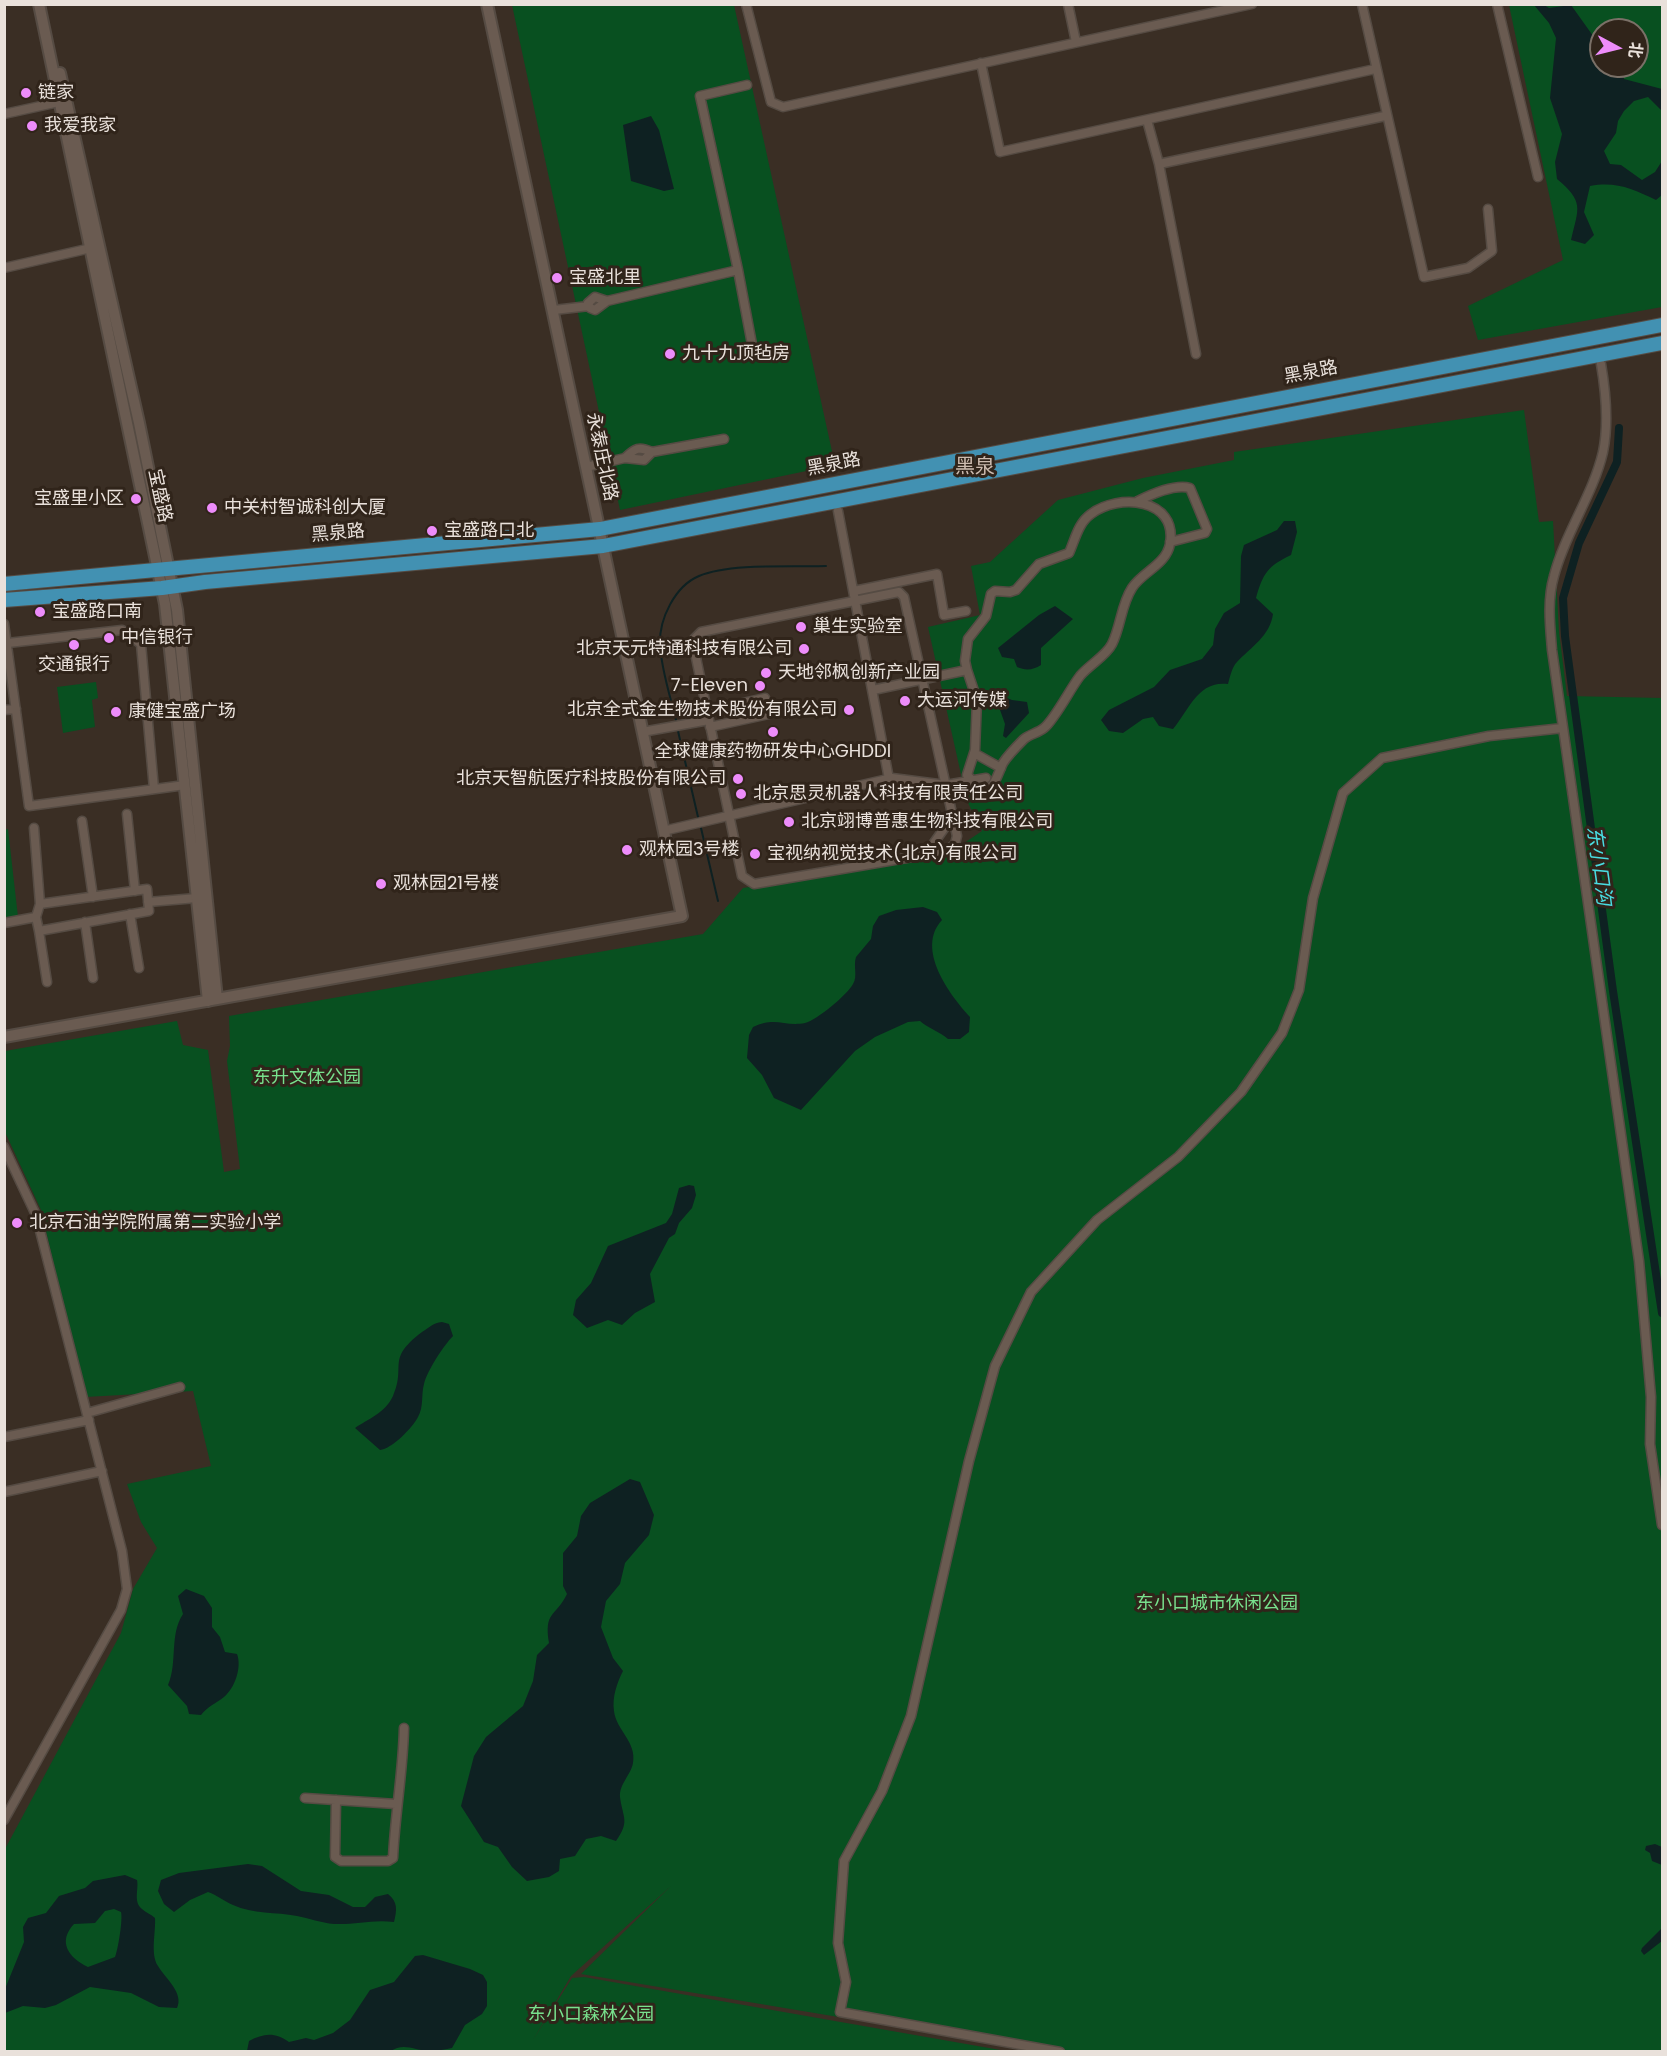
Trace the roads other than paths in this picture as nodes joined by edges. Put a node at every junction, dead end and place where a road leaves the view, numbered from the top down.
1 (39, 4) edge
2 (45, 4) edge
3 (487, 4) edge
4 (746, 4) edge
5 (1068, 4) edge
6 (1252, 4) edge
7 (1362, 4) edge
8 (1497, 4) edge
9 (1076, 42) junction
10 (981, 63) junction
11 (1375, 69) junction
12 (747, 85) dead end
13 (59, 102) junction
14 (4, 114) edge
15 (1385, 116) junction
16 (1147, 120) junction
17 (1159, 164) junction
18 (1538, 177) dead end
19 (1488, 209) dead end
20 (91, 249) junction
21 (4, 268) edge
22 (738, 270) junction
23 (554, 310) junction
24 (1662, 325) edge
25 (1662, 343) edge
26 (1196, 354) dead end
27 (754, 355) dead end
28 (1604, 359) junction
29 (724, 439) dead end
30 (586, 467) junction
31 (1138, 501) junction
32 (838, 511) dead end
33 (600, 530) junction
34 (1170, 542) junction
35 (603, 546) junction
36 (163, 568) junction
37 (4, 584) edge
38 (167, 587) junction
39 (854, 591) junction
40 (4, 600) edge
41 (856, 601) junction
42 (966, 611) dead end
43 (4, 624) edge
44 (8, 643) junction
45 (967, 670) junction
46 (923, 679) junction
47 (873, 690) junction
48 (16, 709) junction
49 (4, 710) edge
50 (709, 719) junction
51 (1563, 728) junction
52 (642, 732) junction
53 (974, 753) junction
54 (1001, 768) junction
55 (986, 778) dead end
56 (890, 779) junction
57 (970, 781) junction
58 (185, 785) junction
59 (946, 786) junction
60 (154, 789) junction
61 (127, 814) dead end
62 (729, 816) junction
63 (953, 816) junction
64 (82, 820) dead end
65 (34, 828) dead end
66 (663, 831) junction
67 (926, 854) junction
68 (135, 891) junction
69 (93, 897) junction
70 (197, 898) junction
71 (148, 902) junction
72 (40, 904) junction
73 (130, 914) junction
74 (36, 917) junction
75 (86, 922) junction
76 (4, 923) edge
77 (39, 931) junction
78 (139, 968) dead end
79 (93, 978) dead end
80 (47, 982) dead end
81 (213, 1000) junction
82 (4, 1037) edge
83 (4, 1147) edge
84 (180, 1387) dead end
85 (88, 1416) junction
86 (4, 1437) edge
87 (102, 1471) junction
88 (4, 1492) edge
89 (1662, 1525) edge
90 (404, 1728) dead end
91 (305, 1798) dead end
92 (336, 1800) junction
93 (396, 1804) junction
94 (4, 1820) edge
95 (1060, 2052) edge

1 - 13 street, 宝盛路
2 - 36 street, 宝盛路
3 - 23 street, 永泰庄北路
4 - 10 street
5 - 9 street
6 - 9 street
7 - 11 street
8 - 18 street
9 - 10 street
10 - 16 street
11 - 15 street
11 - 16 street
12 - 22 street
13 - 14 street
13 - 20 street, 宝盛路
15 - 17 street
15 - 19 street
16 - 17 street
17 - 26 street
20 - 21 street
20 - 36 street, 宝盛路
22 - 23 street
22 - 27 street
23 - 30 street, 永泰庄北路
24 - 33 main road, 黑泉路
25 - 28 main road, 黑泉路
28 - 35 main road, 黑泉路
28 - 51 street
29 - 30 street
30 - 33 street, 永泰庄北路
31 - 34 street
31 - 34 street
31 - 45 street
32 - 39 street
33 - 35 street, 永泰庄北路
33 - 36 main road, 黑泉路
34 - 54 street
35 - 38 main road, 黑泉路
35 - 52 street, 永泰庄北路
36 - 37 main road, 黑泉路
36 - 38 street, 宝盛路
38 - 40 main road, 黑泉路
38 - 58 street, 宝盛路
38 - 81 street, 宝盛路
39 - 41 street
39 - 42 street
41 - 46 street
41 - 47 street
41 - 50 street
43 - 44 street
44 - 48 street
44 - 60 street
45 - 46 street
45 - 53 street
46 - 47 street
46 - 59 street
47 - 56 street
48 - 49 street
48 - 60 street
50 - 50 street
50 - 52 street
50 - 62 street
51 - 89 street
51 - 95 street
52 - 66 street, 永泰庄北路
53 - 54 street
53 - 57 street
54 - 57 street
55 - 57 street
56 - 59 street
56 - 62 street
57 - 59 street
58 - 60 street
58 - 70 street, 宝盛路
59 - 63 street
61 - 68 street
62 - 66 street
62 - 67 street
63 - 67 street
63 - 67 street
64 - 69 street
65 - 72 street
66 - 81 street, 永泰庄北路
68 - 69 street
68 - 71 street
69 - 72 street
70 - 71 street
70 - 81 street, 宝盛路
71 - 73 street
72 - 74 street
73 - 75 street
73 - 78 street
74 - 76 street
74 - 77 street
75 - 77 street
75 - 79 street
77 - 80 street
81 - 82 street
83 - 85 street
84 - 85 street
85 - 86 street
85 - 87 street
87 - 88 street
87 - 94 street
90 - 93 street
91 - 92 street
92 - 93 street
92 - 93 street

